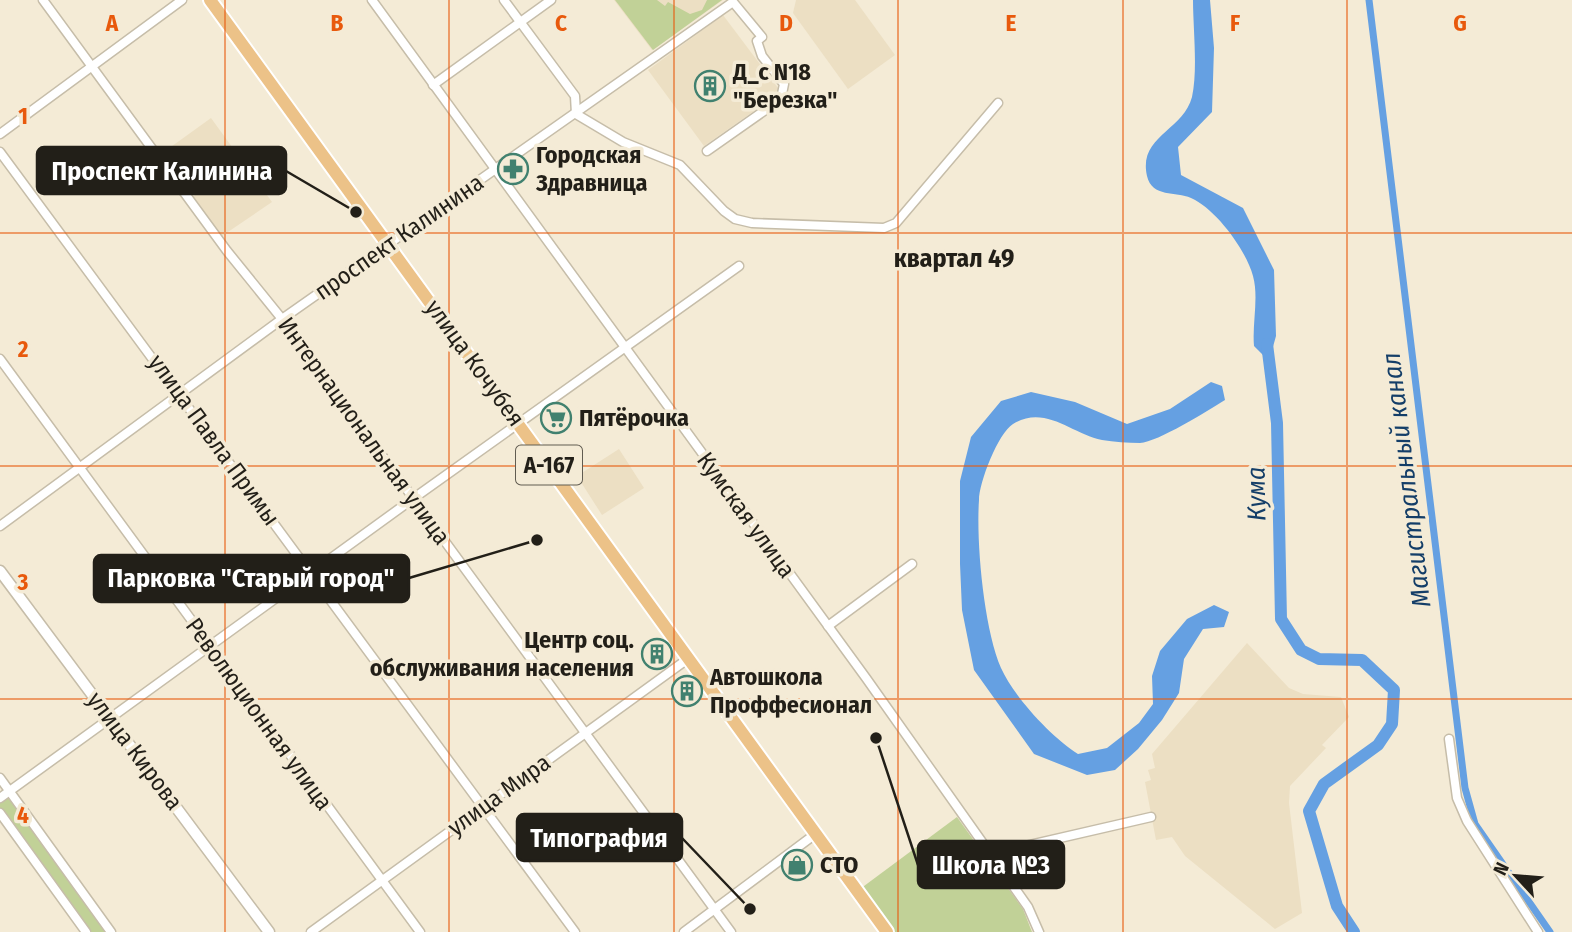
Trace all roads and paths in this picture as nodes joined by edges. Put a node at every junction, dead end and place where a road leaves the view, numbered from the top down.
1 (43, 0) edge
2 (183, 0) edge
3 (210, 0) edge
4 (372, 0) edge
5 (504, 0) edge
6 (551, 0) edge
7 (520, 23) junction
8 (91, 67) junction
9 (433, 85) junction
10 (998, 103) dead end
11 (576, 114) junction
12 (0, 134) edge
13 (708, 151) dead end
14 (0, 152) edge
15 (495, 170) junction
16 (389, 245) junction
17 (740, 267) dead end
18 (282, 319) junction
19 (623, 347) junction
20 (0, 359) edge
21 (181, 394) junction
22 (519, 423) junction
23 (79, 469) junction
24 (414, 498) junction
25 (0, 526) edge
26 (912, 564) dead end
27 (0, 571) edge
28 (312, 572) junction
29 (828, 626) junction
30 (210, 646) junction
31 (689, 658) junction
32 (110, 718) junction
33 (585, 732) junction
34 (1449, 739) dead end
35 (0, 778) edge
36 (9, 791) junction
37 (0, 798) edge
38 (483, 806) junction
39 (0, 813) edge
40 (1151, 817) dead end
41 (814, 835) junction
42 (991, 854) junction
43 (383, 881) junction
44 (715, 909) junction
45 (86, 932) edge
46 (111, 932) edge
47 (269, 932) edge
48 (311, 932) edge
49 (420, 932) edge
50 (575, 932) edge
51 (684, 932) edge
52 (732, 932) edge
53 (887, 932) edge
54 (1039, 932) edge
55 (1538, 932) edge

1 - 8 street, Интернациональная улица
2 - 8 street
3 - 16 main road, улица Кочубея / А-167
4 - 9 street, Кумская улица
5 - 7 street
6 - 7 street
7 - 9 street
7 - 11 street
8 - 12 street
8 - 18 street, Интернациональная улица
9 - 15 street, Кумская улица
10 - 11 street
11 - 13 street, проспект Калинина
11 - 15 street, проспект Калинина
14 - 21 street, улица Павла Примы
15 - 16 street, проспект Калинина
15 - 19 street, Кумская улица
16 - 18 street, проспект Калинина
16 - 22 main road, улица Кочубея / А-167
17 - 19 street
18 - 21 street, проспект Калинина
18 - 24 street, Интернациональная улица
19 - 22 street
19 - 29 street, Кумская улица
20 - 23 street, Революционная улица
21 - 23 street, проспект Калинина
21 - 28 street, улица Павла Примы
22 - 24 street
22 - 31 main road, улица Кочубея / А-167
23 - 25 street, проспект Калинина
23 - 30 street, Революционная улица
24 - 28 street
24 - 33 street, Интернациональная улица
26 - 29 street
27 - 32 street, улица Кирова
28 - 30 street
28 - 38 street, улица Павла Примы
29 - 42 street, Кумская улица
30 - 32 street
30 - 43 street, Революционная улица
31 - 33 street, улица Мира
31 - 41 main road, улица Кочубея / А-167
32 - 36 street
32 - 47 street, улица Кирова
33 - 38 street, улица Мира
33 - 44 street, Интернациональная улица
34 - 55 street
35 - 36 street
36 - 37 street
36 - 46 street
38 - 43 street, улица Мира
38 - 50 street, улица Павла Примы
39 - 45 street
40 - 42 street
41 - 44 street
41 - 53 main road, улица Кочубея / А-167
42 - 54 street, Кумская улица
43 - 48 street, улица Мира
43 - 49 street, Революционная улица
44 - 51 street
44 - 52 street, Интернациональная улица

